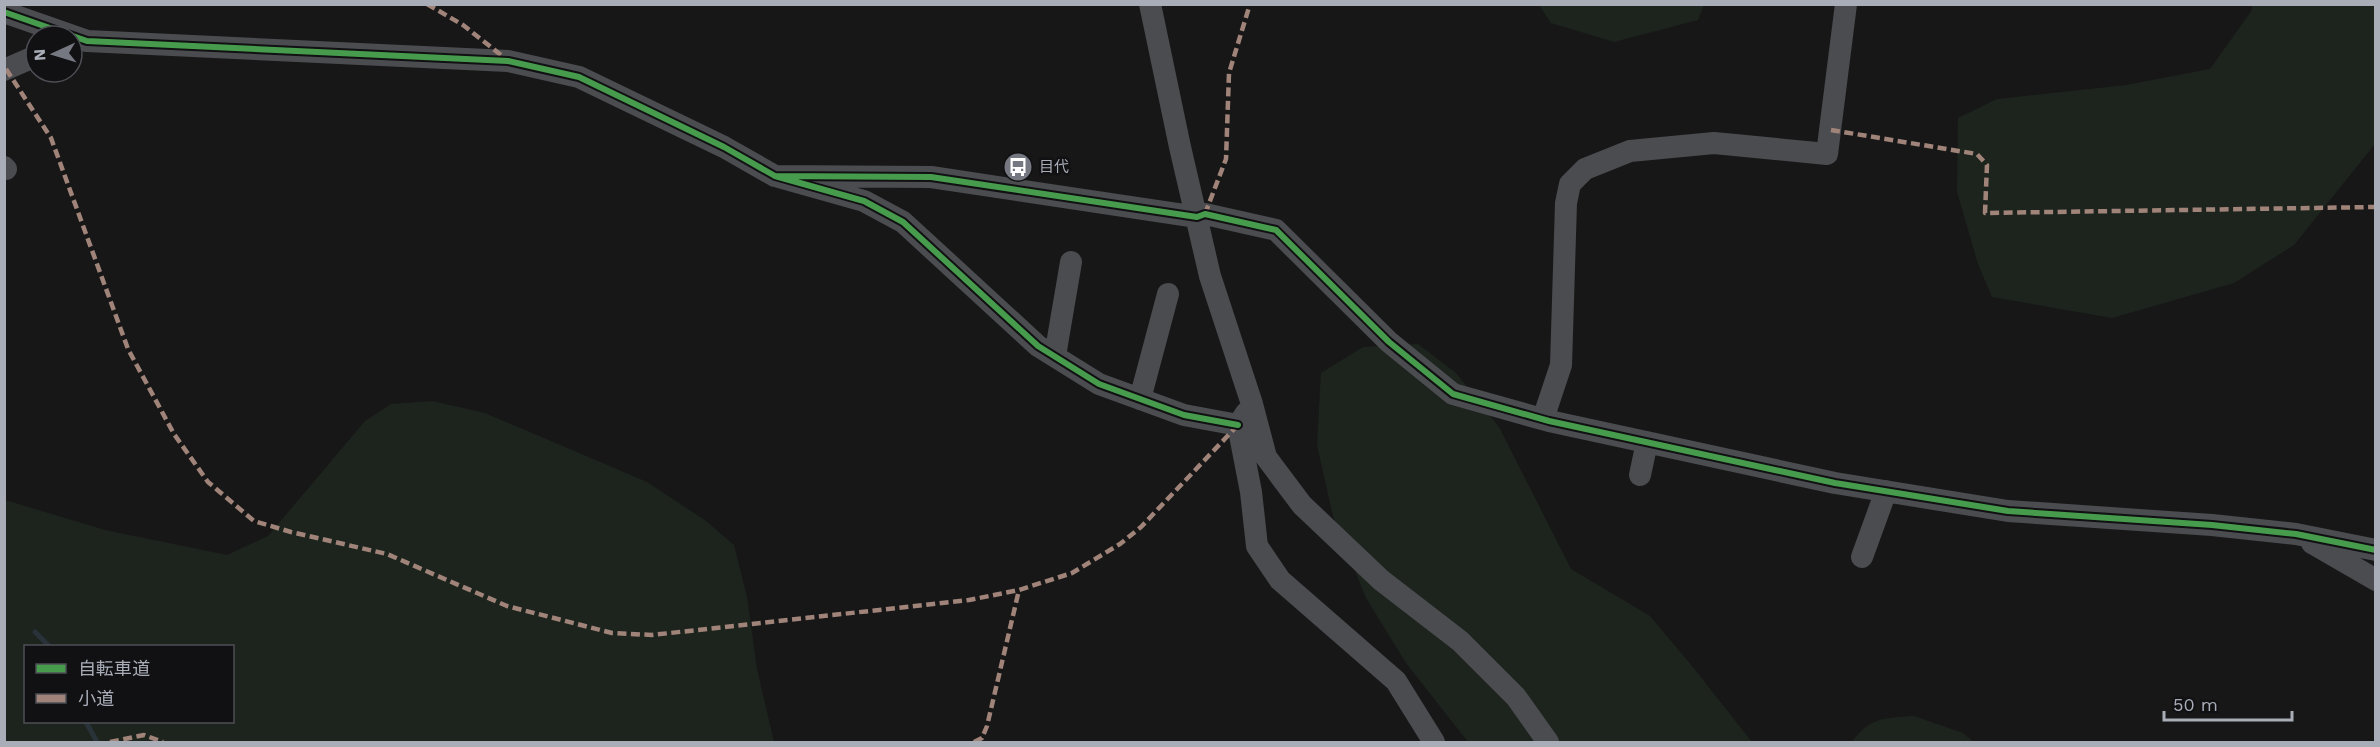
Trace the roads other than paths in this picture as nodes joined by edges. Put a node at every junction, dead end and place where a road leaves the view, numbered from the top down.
1 (1150, 4) edge
2 (1846, 4) edge
3 (4, 12) edge
4 (33, 24) edge
5 (84, 43) edge
6 (24, 61) edge
7 (4, 70) edge
8 (775, 176) junction
9 (1197, 217) junction
10 (1071, 262) dead end
11 (1168, 294) dead end
12 (1054, 356) junction
13 (1140, 399) junction
14 (1252, 404) junction
15 (1543, 419) junction
16 (1238, 425) junction
17 (1647, 442) junction
18 (1640, 475) dead end
19 (1886, 491) junction
20 (2296, 534) junction
21 (2376, 550) edge
22 (1862, 557) dead end
23 (2376, 580) edge
24 (1434, 742) edge
25 (1548, 742) edge

1 - 9 street
2 - 15 street
3 - 4 street
5 - 8 street
6 - 7 street
8 - 9 street
8 - 12 street
9 - 14 street
9 - 15 street
10 - 12 street
11 - 13 street
12 - 13 street
13 - 16 street
14 - 16 street
14 - 25 street
15 - 17 street
16 - 24 street
17 - 18 street
17 - 19 street
19 - 20 street
19 - 22 street
20 - 21 street
20 - 23 street

